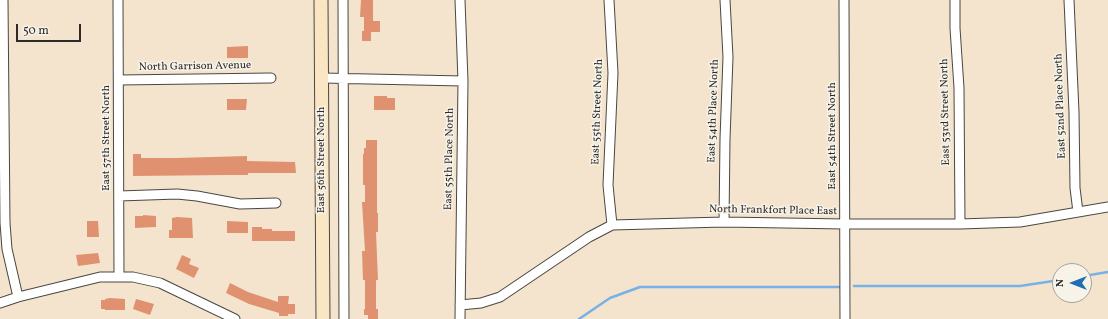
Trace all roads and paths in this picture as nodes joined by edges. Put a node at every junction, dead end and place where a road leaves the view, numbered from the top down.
1 (3, 0) edge
2 (118, 0) edge
3 (321, 0) edge
4 (343, 0) edge
5 (460, 0) edge
6 (609, 0) edge
7 (725, 0) edge
8 (844, 0) edge
9 (955, 0) edge
10 (1069, 0) edge
11 (272, 78) dead end
12 (322, 78) junction
13 (343, 78) junction
14 (119, 80) junction
15 (463, 81) junction
16 (119, 196) junction
17 (276, 204) dead end
18 (1108, 207) edge
19 (1078, 212) junction
20 (724, 222) junction
21 (845, 224) junction
22 (960, 224) junction
23 (612, 225) junction
24 (119, 276) junction
25 (18, 297) junction
26 (0, 303) edge
27 (460, 306) junction
28 (223, 317) edge
29 (235, 319) edge
30 (323, 319) edge
31 (344, 319) edge
32 (460, 319) edge
33 (846, 319) edge

1 - 25 street
2 - 14 street, East 57th Street North
3 - 12 street, East 56th Street North
4 - 13 street, East 56th Street North
5 - 15 street, East 55th Place North
6 - 23 street, East 55th Street North
7 - 20 street, East 54th Place North
8 - 21 street, East 54th Street North
9 - 22 street, East 53rd Street North
10 - 19 street, East 52nd Place North
11 - 14 street, North Garrison Avenue
12 - 13 street
12 - 30 street, East 56th Street North
13 - 15 street
13 - 31 street, East 56th Street North
14 - 16 street, East 57th Street North
15 - 27 street, East 55th Place North
16 - 17 street
16 - 24 street, East 57th Street North
18 - 19 street, North Frankfort Place East
19 - 22 street, North Frankfort Place East
20 - 21 street, North Frankfort Place East
20 - 23 street, North Frankfort Place East
21 - 22 street, North Frankfort Place East
21 - 33 street, East 54th Street North
23 - 27 street, North Frankfort Place East
24 - 25 street
24 - 28 street
25 - 26 street
27 - 32 street, East 55th Place North
28 - 29 street

